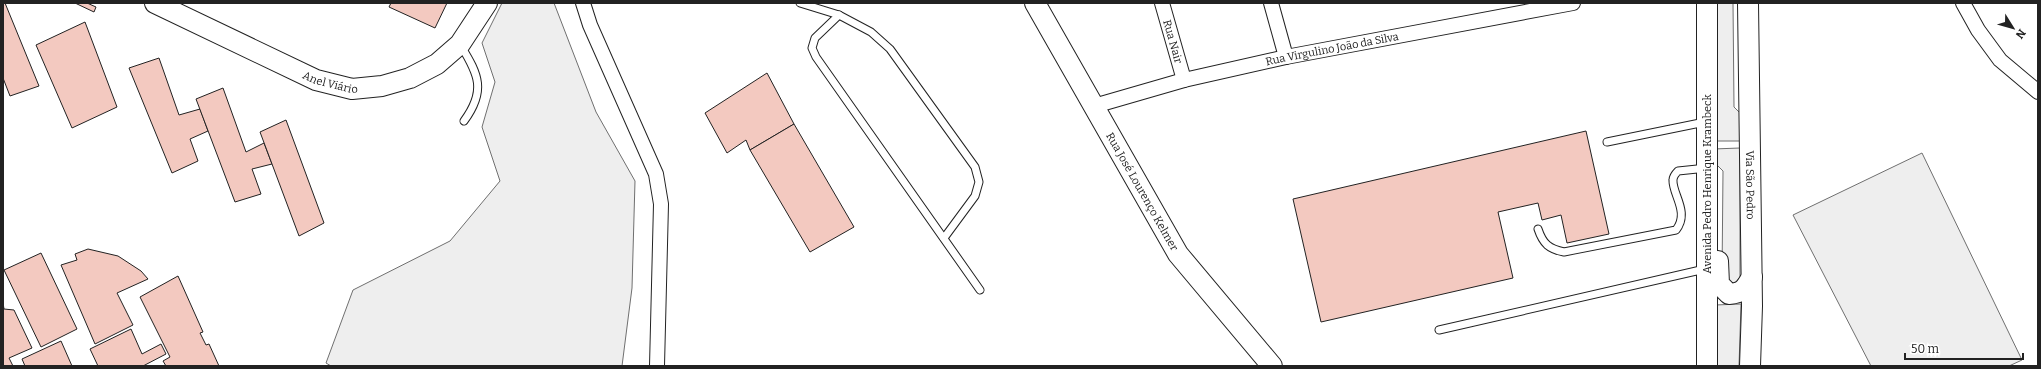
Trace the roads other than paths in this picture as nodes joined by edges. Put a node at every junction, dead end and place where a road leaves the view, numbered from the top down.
1 (156, 3) edge
2 (487, 3) edge
3 (583, 3) edge
4 (800, 3) edge
5 (1035, 3) edge
6 (1162, 3) edge
7 (1271, 3) edge
8 (1573, 3) edge
9 (1706, 3) edge
10 (1737, 3) edge
11 (1748, 3) edge
12 (1963, 3) edge
13 (839, 15) junction
14 (460, 44) junction
15 (1286, 57) junction
16 (1184, 80) junction
17 (2038, 92) edge
18 (1094, 106) junction
19 (1750, 111) junction
20 (464, 121) dead end
21 (1707, 122) junction
22 (1607, 142) dead end
23 (1707, 168) junction
24 (1538, 229) dead end
25 (944, 238) junction
26 (1707, 269) junction
27 (1752, 277) junction
28 (980, 290) dead end
29 (1439, 330) dead end
30 (657, 366) edge
31 (1272, 366) edge
32 (1707, 366) edge
33 (1750, 366) edge

1 - 14 main road, Anel Viário
2 - 14 main road, Anel Viário
3 - 30 street
4 - 13 lane
5 - 18 main road, Rua José Lourenço Kelmer
6 - 16 street, Rua Nair
7 - 15 street
8 - 15 street, Rua Virgulino João da Silva
9 - 21 main road, Avenida Pedro Henrique Krambeck
10 - 19 main road
11 - 19 main road, Via São Pedro
12 - 17 street
13 - 25 lane
13 - 25 lane
14 - 20 lane
15 - 16 street, Rua Virgulino João da Silva
16 - 18 street, Rua Virgulino João da Silva
18 - 31 main road, Rua José Lourenço Kelmer
19 - 27 main road, Via São Pedro
21 - 22 lane
21 - 23 main road, Avenida Pedro Henrique Krambeck
23 - 24 lane
23 - 26 main road, Avenida Pedro Henrique Krambeck
23 - 27 main road
25 - 28 lane
26 - 29 lane
26 - 32 main road, Avenida Pedro Henrique Krambeck
27 - 33 main road, Via São Pedro

